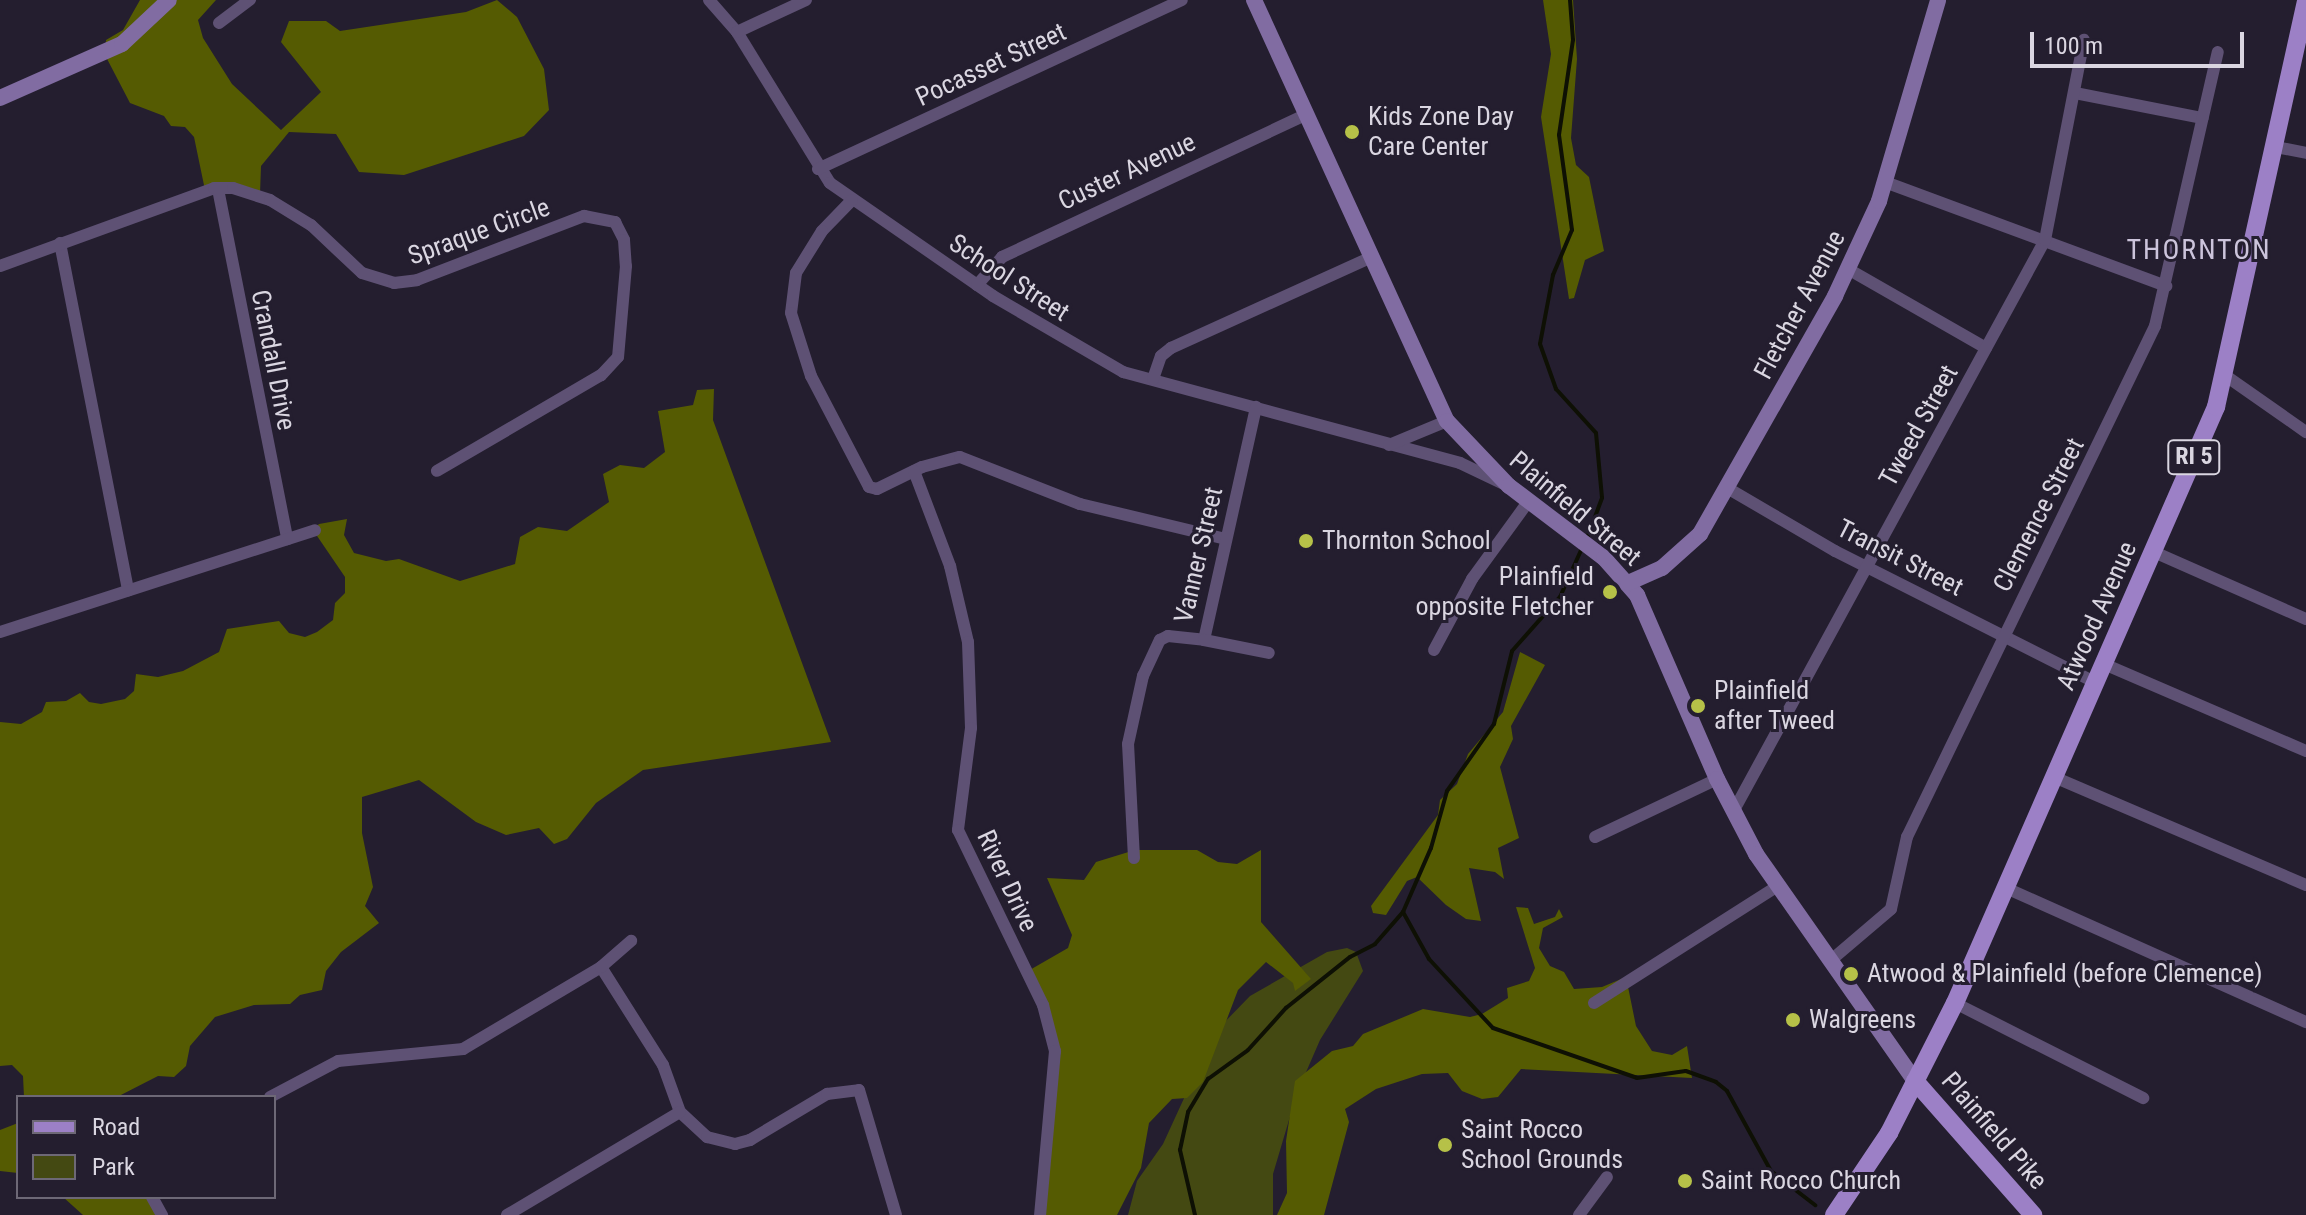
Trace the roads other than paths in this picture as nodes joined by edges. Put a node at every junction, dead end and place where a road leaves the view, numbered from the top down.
1 (169, 0) edge
2 (250, 0) edge
3 (709, 0) edge
4 (806, 0) edge
5 (1182, 0) edge
6 (1254, 0) edge
7 (1938, 0) edge
8 (2306, 1) edge
9 (219, 23) dead end
10 (737, 32) junction
11 (2084, 40) dead end
12 (2301, 47) edge
13 (2218, 52) dead end
14 (2075, 93) junction
15 (0, 98) edge
16 (1307, 114) junction
17 (2203, 118) junction
18 (2276, 147) junction
19 (2306, 153) edge
20 (818, 169) junction
21 (1885, 182) junction
22 (218, 189) junction
23 (852, 200) junction
24 (2045, 240) junction
25 (60, 243) junction
26 (1372, 257) junction
27 (0, 266) edge
28 (1848, 269) junction
29 (977, 285) junction
30 (2166, 286) junction
31 (1986, 348) junction
32 (2226, 376) junction
33 (1153, 379) junction
34 (1256, 407) junction
35 (1447, 421) junction
36 (2306, 432) edge
37 (1389, 445) junction
38 (437, 471) dead end
39 (914, 471) junction
40 (1509, 486) junction
41 (1729, 489) junction
42 (1528, 502) junction
43 (315, 530) dead end
44 (287, 539) junction
45 (1226, 539) junction
46 (2154, 552) junction
47 (1868, 568) junction
48 (1628, 583) junction
49 (128, 590) junction
50 (2306, 619) edge
51 (0, 632) edge
52 (2002, 636) junction
53 (1204, 640) junction
54 (1434, 650) dead end
55 (1269, 653) dead end
56 (2104, 664) junction
57 (2096, 683) junction
58 (2306, 751) edge
59 (2054, 777) junction
60 (1717, 779) junction
61 (1733, 812) junction
62 (1595, 837) dead end
63 (1134, 858) dead end
64 (2306, 885) edge
65 (1776, 887) junction
66 (2006, 888) junction
67 (631, 941) dead end
68 (1830, 961) junction
69 (601, 967) junction
70 (1594, 1003) dead end
71 (1955, 1003) junction
72 (2306, 1022) edge
73 (1915, 1081) junction
74 (274, 1095) edge
75 (2143, 1098) dead end
76 (680, 1112) junction
77 (1607, 1177) dead end
78 (507, 1215) edge
79 (896, 1215) edge
80 (1040, 1215) edge
81 (1579, 1215) edge
82 (1834, 1215) edge
83 (2033, 1215) edge

1 - 15 main road
2 - 9 street
3 - 10 street, School Street
4 - 10 street
5 - 20 street, Pocasset Street
6 - 16 main road, Plainfield Street
7 - 21 main road, Fletcher Avenue
8 - 12 main road, Atwood Avenue / RI 5
10 - 20 street, School Street
11 - 14 street, Tweed Street
12 - 18 main road, Atwood Avenue / RI 5
13 - 17 street, Clemence Street
14 - 17 street
14 - 24 street, Tweed Street
16 - 26 main road, Plainfield Street
16 - 29 street, Custer Avenue
17 - 30 street, Clemence Street
18 - 19 street
18 - 32 main road, Atwood Avenue / RI 5
20 - 23 street, School Street
21 - 24 street
21 - 28 main road, Fletcher Avenue
22 - 25 street, Spraque Circle
22 - 38 street, Spraque Circle
22 - 44 street, Crandall Drive
23 - 29 street, School Street
23 - 39 street
24 - 30 street
24 - 31 street, Tweed Street
25 - 27 street, Spraque Circle
25 - 49 street
26 - 33 street
26 - 35 main road, Plainfield Street
28 - 31 street
28 - 41 main road, Fletcher Avenue
29 - 33 street, School Street
30 - 52 street, Clemence Street
31 - 47 street, Tweed Street
32 - 36 street
32 - 46 main road, Atwood Avenue / RI 5
33 - 34 street, School Street
34 - 37 street, School Street
34 - 45 street, Vanner Street
35 - 37 street
35 - 40 main road, Plainfield Street
37 - 40 street, School Street
39 - 45 street
39 - 80 street, River Drive
40 - 42 main road, Plainfield Street
41 - 47 street, Transit Street
41 - 48 main road, Fletcher Avenue
42 - 48 main road, Plainfield Street
42 - 54 street
43 - 44 street
44 - 49 street
45 - 53 street, Vanner Street
46 - 50 street
46 - 56 main road, Atwood Avenue / RI 5
47 - 52 street, Transit Street
47 - 61 street, Tweed Street
48 - 60 main road, Plainfield Street
49 - 51 street
52 - 57 street, Transit Street
52 - 68 street, Clemence Street
53 - 55 street
53 - 63 street, Vanner Street
56 - 57 main road, Atwood Avenue / RI 5
56 - 58 street
57 - 59 main road, Atwood Avenue / RI 5
59 - 64 street
59 - 66 main road, Atwood Avenue / RI 5
60 - 61 main road, Plainfield Street
60 - 62 street
61 - 65 main road, Plainfield Street
65 - 68 main road, Plainfield Street
65 - 70 street
66 - 71 main road, Atwood Avenue / RI 5
66 - 72 street
67 - 69 street
68 - 73 main road, Plainfield Street
69 - 74 street
69 - 76 street
71 - 73 main road, Atwood Avenue / RI 5
71 - 75 street
73 - 82 main road, Atwood Avenue / RI 5
73 - 83 main road, Plainfield Pike
76 - 78 street
76 - 79 street
77 - 81 street

